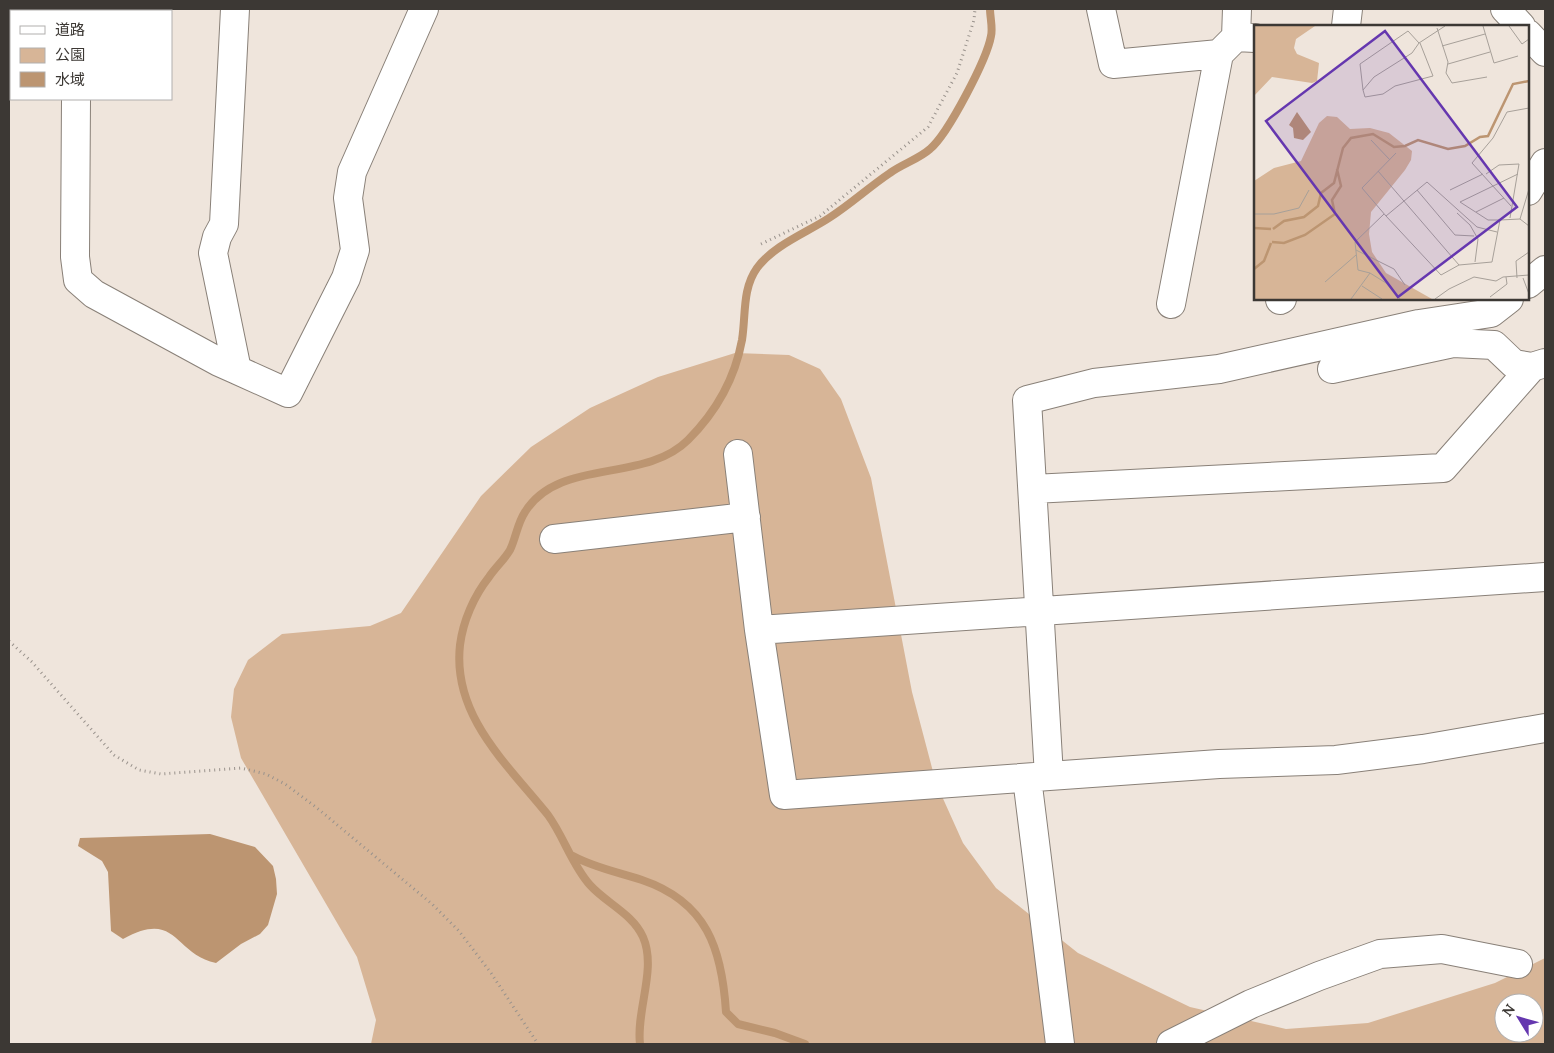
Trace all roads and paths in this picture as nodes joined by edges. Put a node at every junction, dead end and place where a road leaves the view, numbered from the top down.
1 (235, 9) edge
2 (424, 9) edge
3 (975, 9) edge
4 (1101, 9) edge
5 (1237, 9) edge
6 (1348, 9) edge
7 (1505, 9) edge
8 (1346, 25) edge
9 (1520, 25) edge
10 (1529, 35) edge
11 (1237, 43) edge
12 (1545, 52) edge
13 (76, 100) edge
14 (1545, 163) edge
15 (1529, 190) edge
16 (761, 244) dead end
17 (1545, 270) edge
18 (1529, 283) edge
19 (1508, 300) edge
20 (1171, 304) dead end
21 (1539, 365) edge
22 (1332, 369) dead end
23 (237, 370) junction
24 (738, 454) dead end
25 (1033, 489) junction
26 (746, 517) junction
27 (554, 539) dead end
28 (1545, 577) edge
29 (1039, 611) junction
30 (759, 630) junction
31 (9, 641) edge
32 (1545, 728) edge
33 (1038, 777) junction
34 (1518, 964) dead end
35 (538, 1044) edge
36 (1060, 1044) edge
37 (1172, 1044) edge

1 - 23 street
2 - 23 street
3 - 16 path
4 - 11 street
5 - 11 street
6 - 8 street
7 - 9 street
10 - 12 street
11 - 20 street
13 - 23 street
14 - 15 street
17 - 18 street
19 - 25 street
21 - 22 street
21 - 25 street
24 - 26 street
25 - 29 street
26 - 27 street
26 - 30 street
28 - 29 street
29 - 30 street
29 - 33 street
30 - 33 street
31 - 35 path
32 - 33 street
33 - 36 street
34 - 37 street

